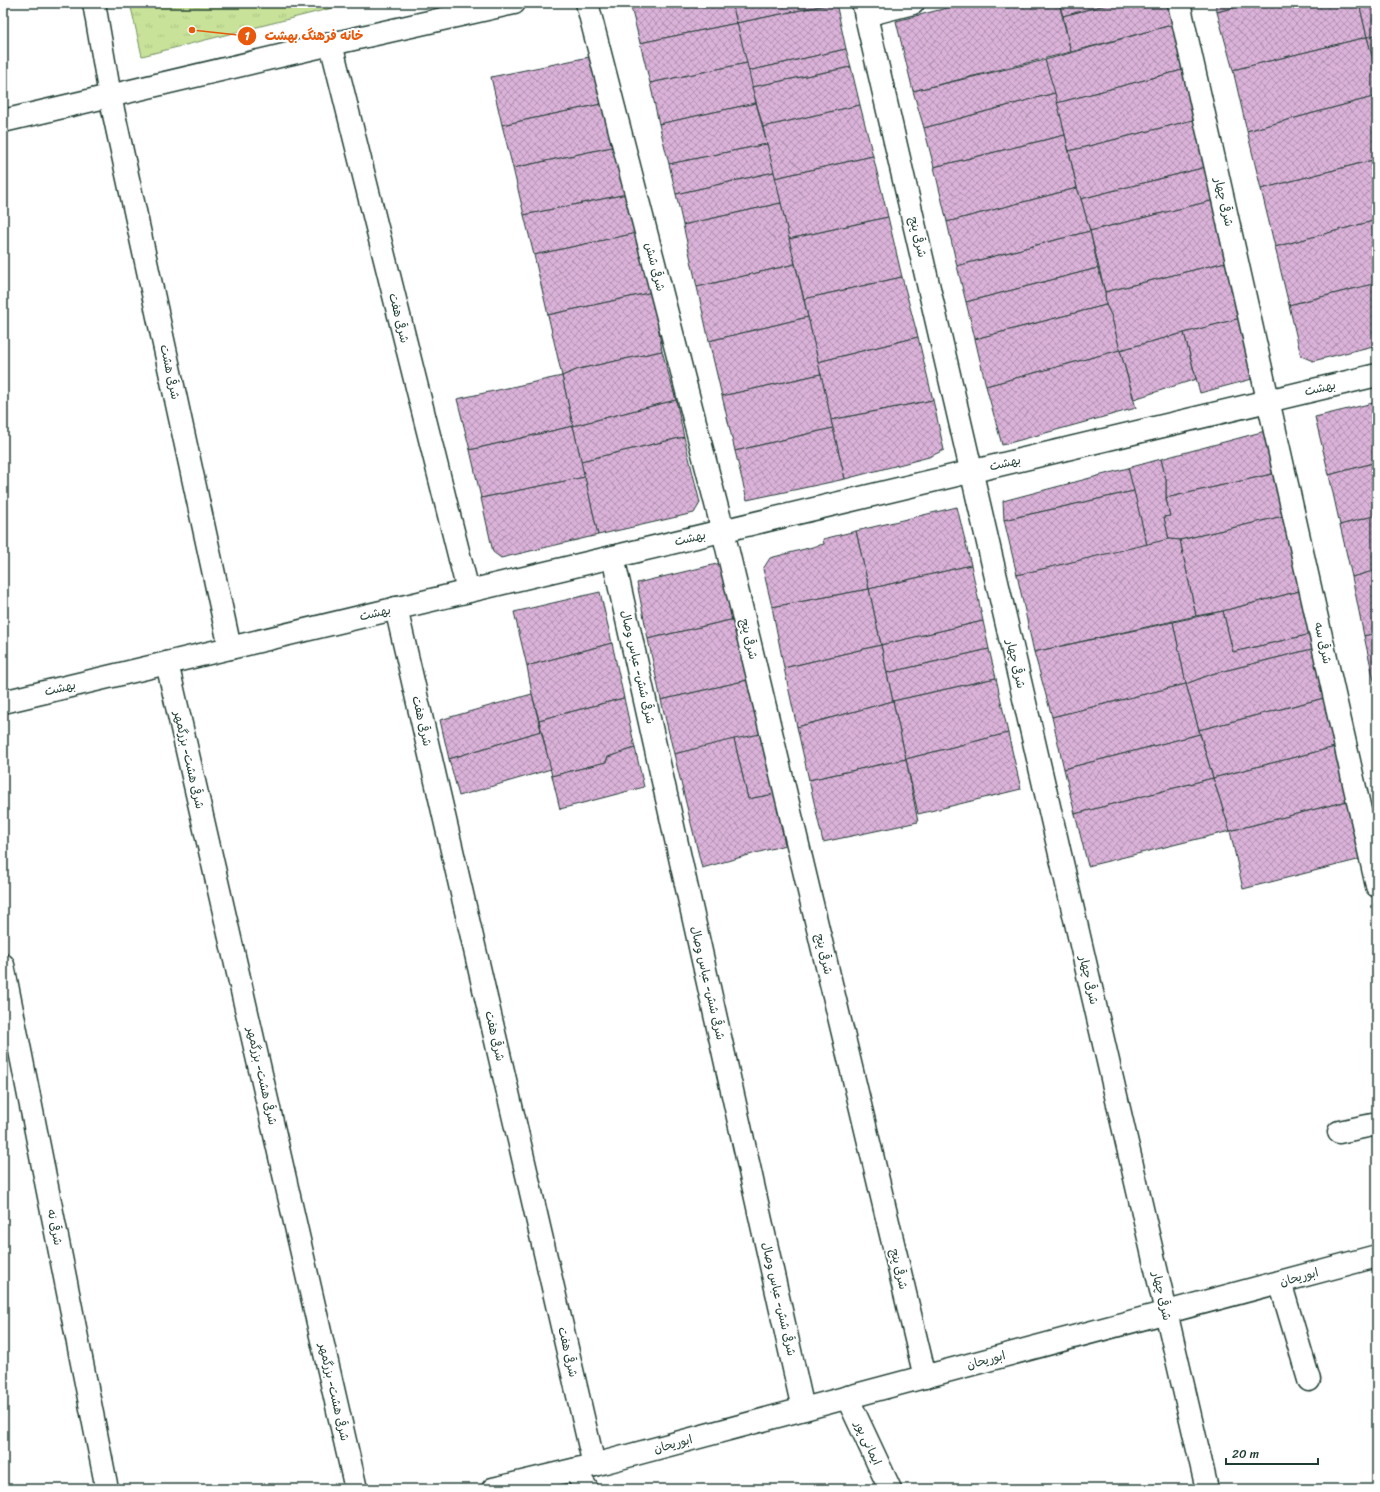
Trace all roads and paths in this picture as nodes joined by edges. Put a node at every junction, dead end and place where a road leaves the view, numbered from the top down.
1 (94, 3) edge
2 (514, 3) edge
3 (587, 3) edge
4 (913, 3) edge
5 (1179, 3) edge
6 (865, 9) edge
7 (331, 44) junction
8 (110, 96) junction
9 (3, 122) edge
10 (1377, 375) edge
11 (1268, 400) junction
12 (972, 471) junction
13 (723, 531) junction
14 (613, 557) junction
15 (468, 591) junction
16 (396, 608) junction
17 (230, 648) junction
18 (167, 663) junction
19 (3, 702) edge
20 (1377, 886) edge
21 (3, 965) edge
22 (1377, 1124) edge
23 (1339, 1132) dead end
24 (1377, 1256) edge
25 (1280, 1282) junction
26 (1166, 1312) junction
27 (925, 1377) junction
28 (1309, 1380) dead end
29 (847, 1397) junction
30 (803, 1409) junction
31 (584, 1467) junction
32 (107, 1489) edge
33 (356, 1489) edge
34 (493, 1489) edge
35 (587, 1489) edge
36 (890, 1489) edge
37 (1207, 1489) edge

1 - 8 street, شرقی هشت
2 - 7 street
3 - 13 street, شرقی شش
4 - 6 street
5 - 11 street, شرقی چهار
6 - 12 street, شرقی پنج
7 - 8 street
7 - 15 street, شرقی هفت
8 - 9 street
8 - 17 street, شرقی هشت
10 - 11 street, بهشت
11 - 12 street, بهشت
11 - 20 street, شرقی سه
12 - 13 street, بهشت
12 - 26 street, شرقی چهار
13 - 14 street, بهشت
13 - 27 street, شرقی پنج
14 - 15 street, بهشت
14 - 30 street, شرقی شش- عباس وصال
15 - 16 street, بهشت
16 - 17 street, بهشت
16 - 31 street, شرقی هفت
17 - 18 street, بهشت
18 - 19 street, بهشت
18 - 33 street, شرقی هشت- بزرگمهر
21 - 32 street, شرقی نه
22 - 23 street
24 - 25 street, ابوریحان
25 - 26 street, ابوریحان
25 - 28 street
26 - 27 street, ابوریحان
26 - 37 street, شرقی چهار
27 - 29 street, ابوریحان
29 - 30 street, ابوریحان
29 - 36 street, ایمانی پور
30 - 31 street, ابوریحان
31 - 34 street, ابوریحان
31 - 35 street

